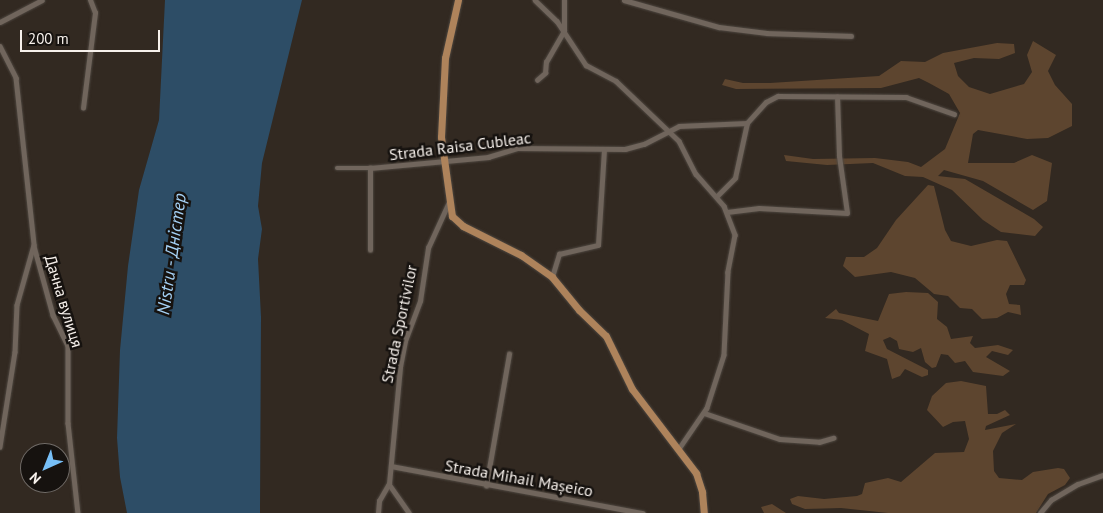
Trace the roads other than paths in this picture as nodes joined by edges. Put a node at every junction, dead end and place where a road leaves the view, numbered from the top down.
1 (42, 0) edge
2 (90, 0) edge
3 (458, 0) edge
4 (534, 0) edge
5 (564, 0) edge
6 (624, 0) edge
7 (0, 22) edge
8 (563, 34) junction
9 (851, 36) dead end
10 (0, 46) edge
11 (537, 80) dead end
12 (837, 97) junction
13 (83, 108) dead end
14 (954, 114) dead end
15 (747, 123) junction
16 (669, 132) junction
17 (604, 150) junction
18 (444, 160) junction
19 (337, 168) dead end
20 (370, 168) junction
21 (716, 197) junction
22 (449, 202) junction
23 (727, 212) junction
24 (34, 245) junction
25 (370, 250) dead end
26 (552, 277) junction
27 (509, 354) dead end
28 (0, 393) edge
29 (7, 394) junction
30 (704, 413) junction
31 (833, 438) dead end
32 (0, 446) edge
33 (679, 449) junction
34 (391, 466) junction
35 (1103, 475) edge
36 (389, 484) junction
37 (486, 486) junction
38 (78, 513) edge
39 (378, 513) edge
40 (409, 513) edge
41 (643, 513) edge
42 (704, 513) edge
43 (1040, 513) edge

1 - 7 street
2 - 13 street
3 - 18 main road
4 - 8 street
5 - 8 street
6 - 9 street
8 - 11 street
8 - 16 street
10 - 24 street
12 - 14 street
12 - 15 street
12 - 23 street
15 - 16 street, Strada Raisa Cubleac
15 - 21 street
16 - 17 street, Strada Raisa Cubleac
16 - 21 street
17 - 18 street, Strada Raisa Cubleac
17 - 26 street
18 - 20 street, Strada Raisa Cubleac
18 - 22 main road
19 - 20 street, Strada Raisa Cubleac
20 - 25 street, Strada Raisa Cubleac
21 - 23 street
22 - 26 main road
22 - 34 street, Strada Sportivilor
23 - 30 street
24 - 29 street
24 - 38 street, Дачна вулиця
26 - 33 main road
27 - 37 street
28 - 29 street
29 - 32 street
30 - 31 street
30 - 33 street
33 - 42 main road
34 - 36 street, Strada Sportivilor
34 - 37 street, Strada Mihail Mașeico
35 - 43 street
36 - 39 street, Strada Sportivilor
36 - 40 street
37 - 41 street, Strada Mihail Mașeico

